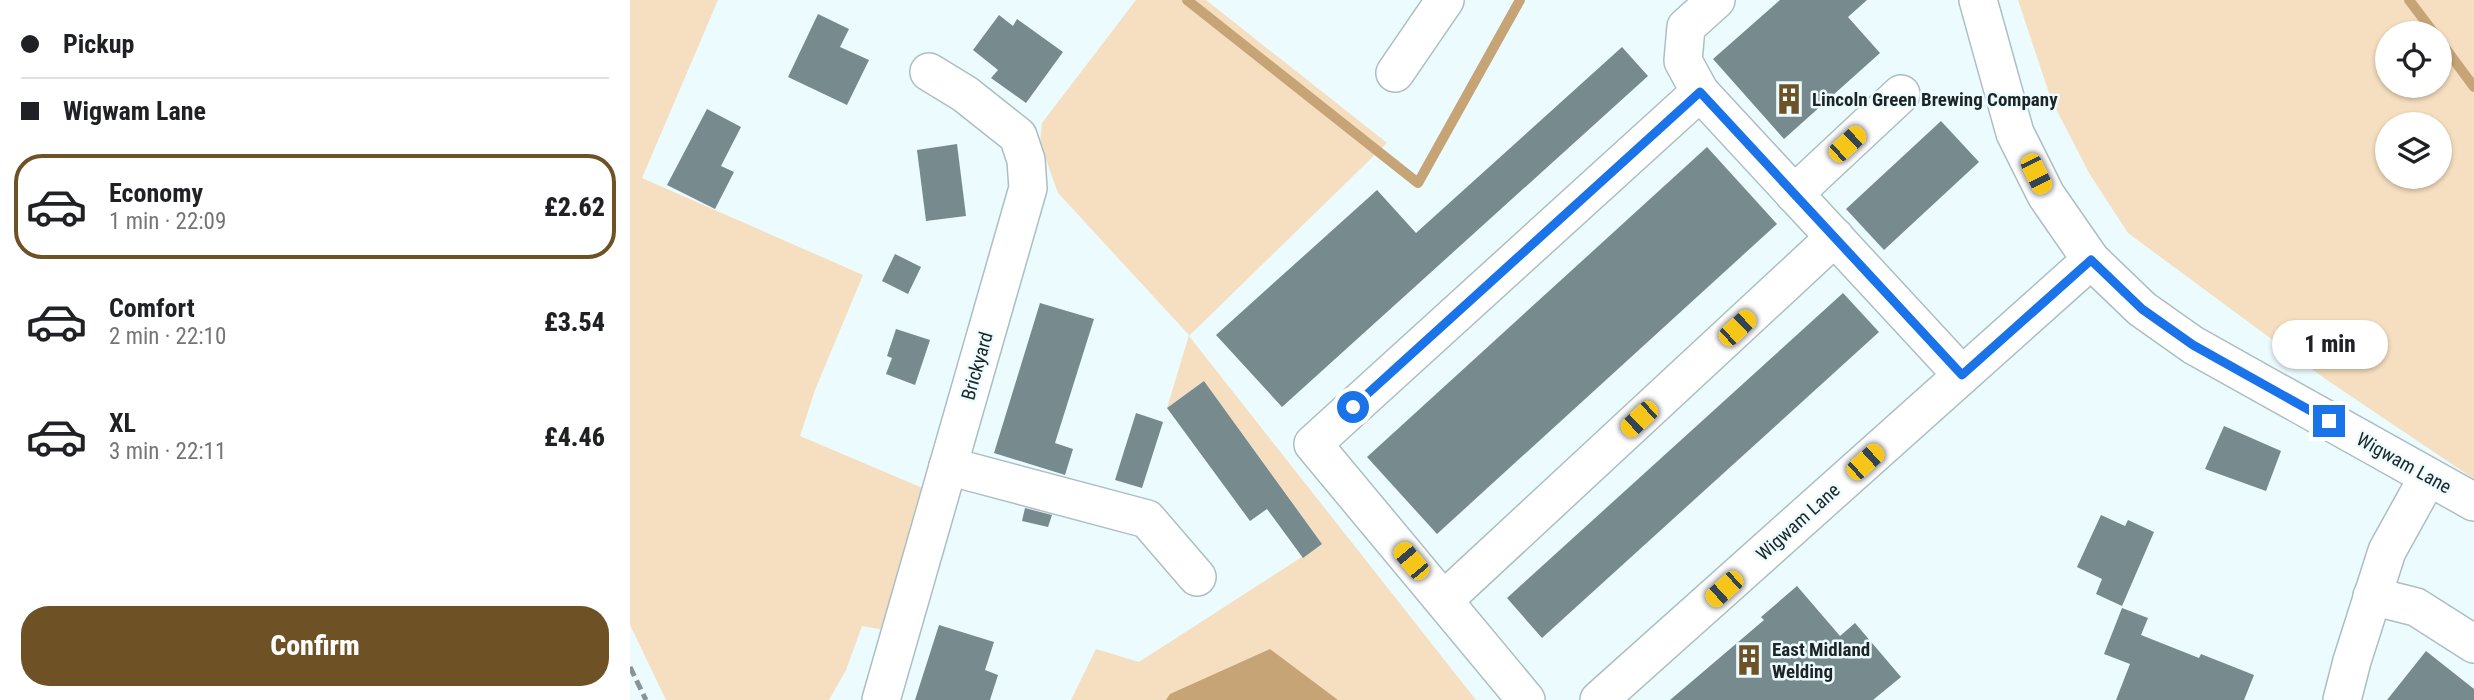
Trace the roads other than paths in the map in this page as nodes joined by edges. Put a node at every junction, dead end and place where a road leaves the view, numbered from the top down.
1 (1445, 0) edge
2 (1716, 0) edge
3 (1978, 0) edge
4 (929, 72) dead end
5 (1395, 74) dead end
6 (1700, 92) junction
7 (1901, 94) dead end
8 (1794, 194) junction
9 (1835, 237) junction
10 (2091, 260) junction
11 (1962, 375) junction
12 (948, 466) junction
13 (2428, 477) junction
14 (2474, 502) edge
15 (1197, 577) dead end
16 (2372, 596) junction
17 (1444, 600) junction
18 (2474, 644) edge
19 (881, 700) edge
20 (1526, 700) edge
21 (1599, 700) edge
22 (2342, 700) edge

1 - 5 street
2 - 6 street
3 - 10 street, Wigwam Lane
4 - 12 street, Brickyard
6 - 8 street
6 - 17 street
7 - 8 street
8 - 9 street
9 - 11 street
9 - 17 street
10 - 11 street, Wigwam Lane
10 - 13 street, Wigwam Lane
11 - 21 street, Wigwam Lane
12 - 15 street
12 - 19 street, Brickyard
13 - 14 street, Wigwam Lane
13 - 16 street
16 - 18 street
16 - 22 street
17 - 20 street

